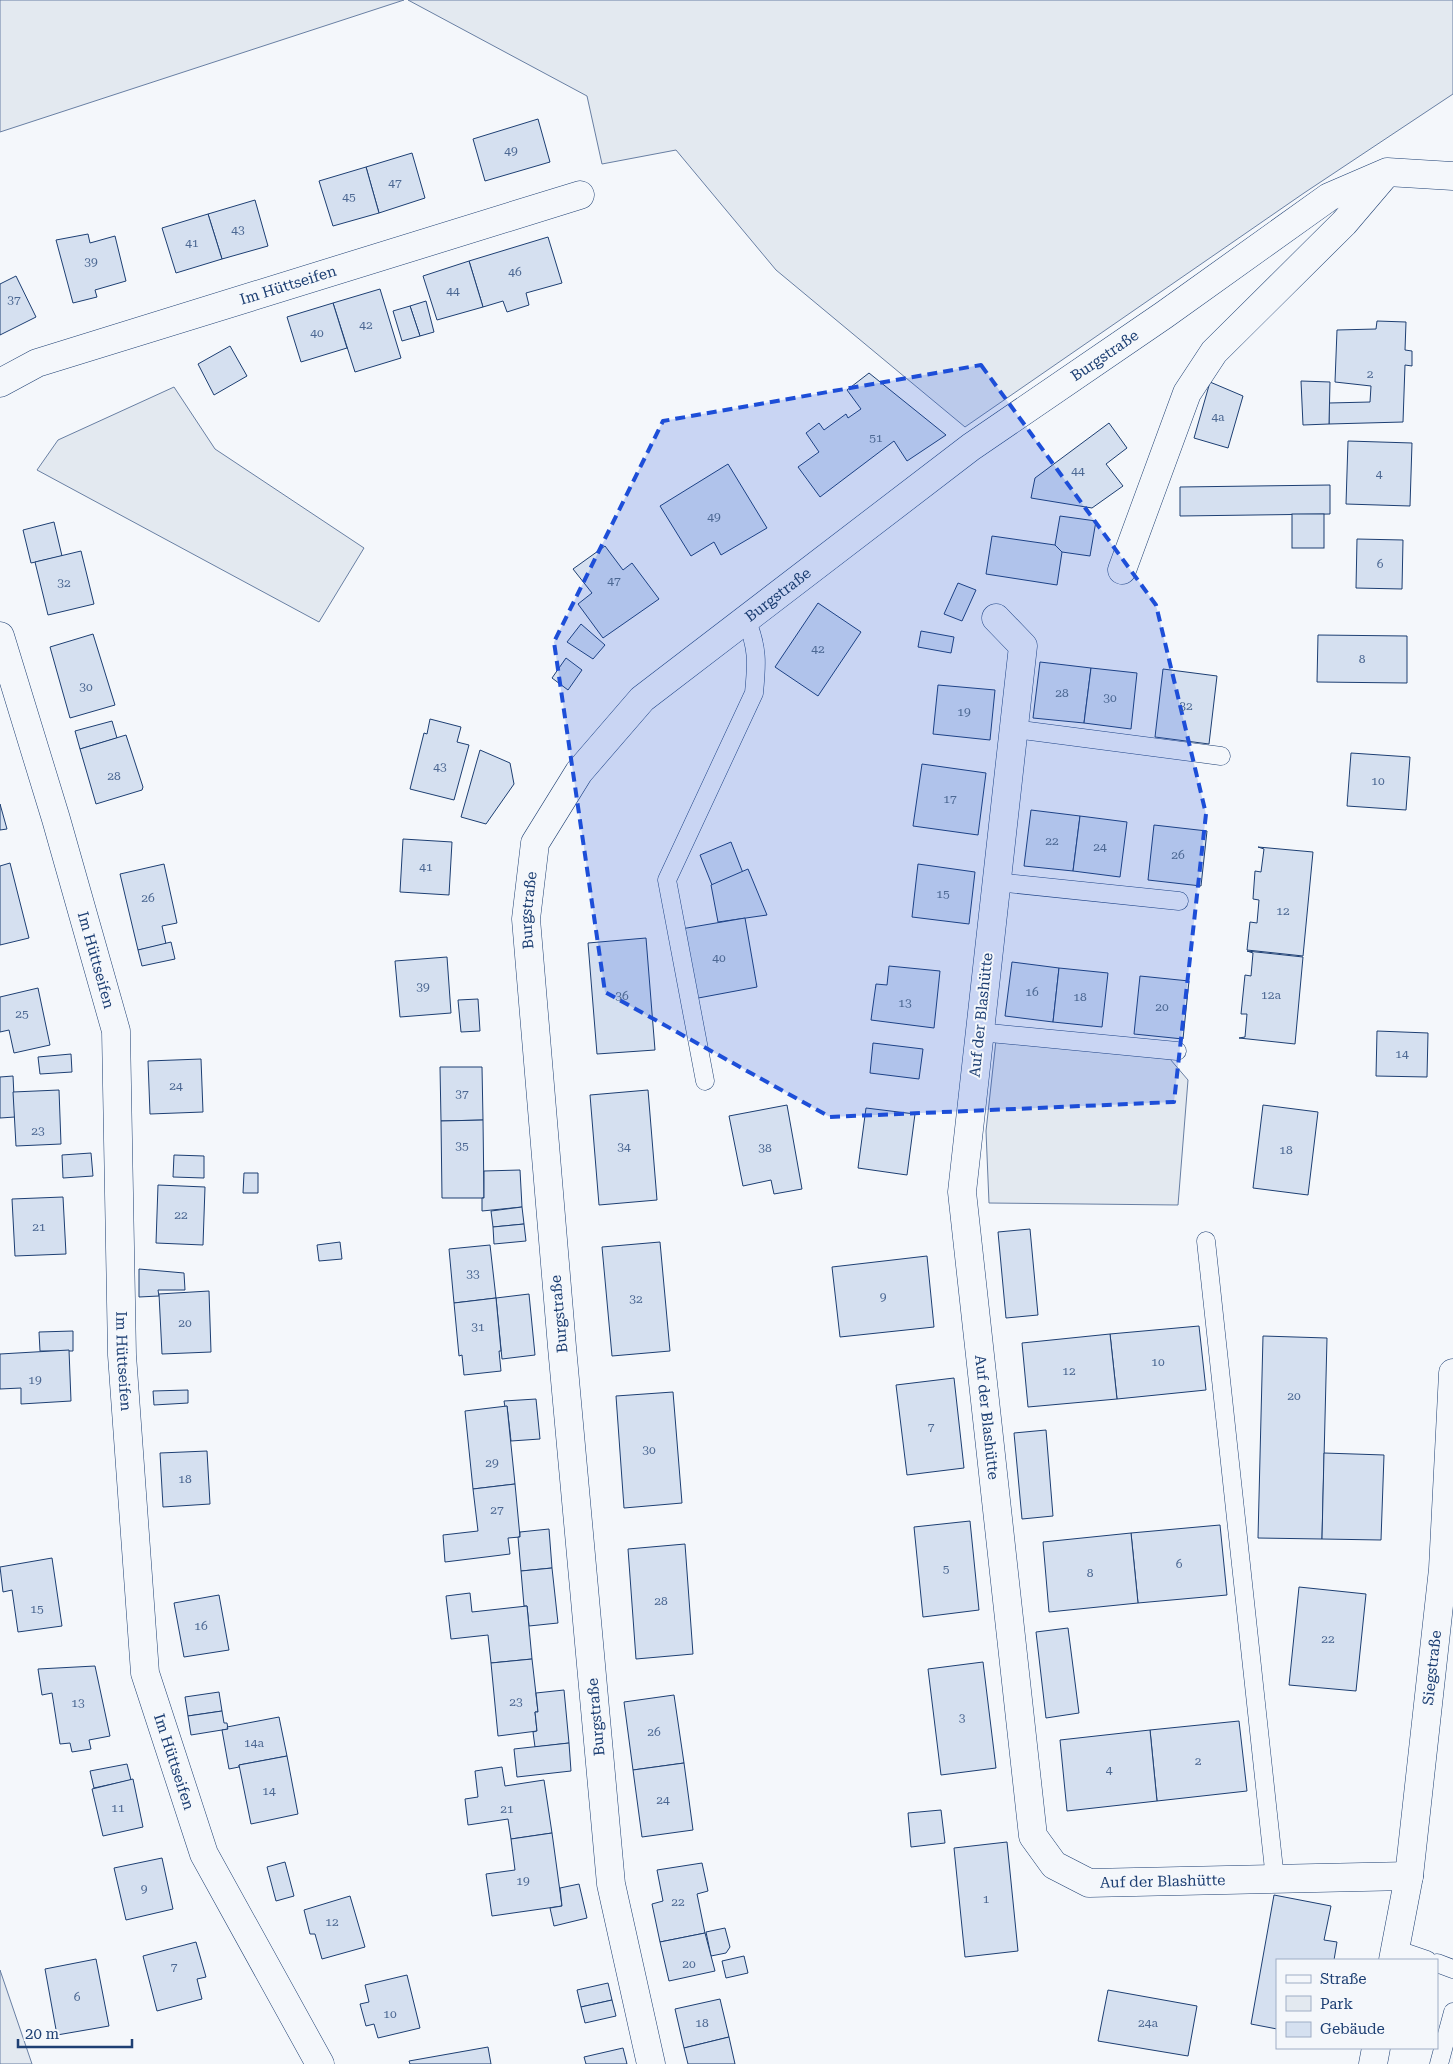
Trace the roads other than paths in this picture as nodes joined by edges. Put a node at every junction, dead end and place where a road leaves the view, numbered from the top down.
1 (1387, 172) junction
2 (1453, 176) edge
3 (580, 195) dead end
4 (0, 383) edge
5 (1122, 570) dead end
6 (996, 618) dead end
7 (746, 619) junction
8 (0, 636) edge
9 (1014, 729) junction
10 (1221, 756) dead end
11 (996, 882) junction
12 (1179, 901) dead end
13 (979, 1032) junction
14 (1176, 1051) dead end
15 (705, 1082) dead end
16 (1206, 1241) dead end
17 (1453, 1373) edge
18 (1409, 1876) junction
19 (1275, 1879) junction
20 (1394, 1955) edge
21 (1420, 1959) edge
22 (1438, 1963) edge
23 (1453, 1969) edge
24 (1453, 2012) edge
25 (1376, 2049) edge
26 (320, 2064) edge
27 (651, 2064) edge
28 (1373, 2064) edge
29 (1439, 2064) edge

1 - 2 street, Burgstraße
1 - 5 street
1 - 7 street, Burgstraße
3 - 4 street, Im Hüttseifen
6 - 9 street, Auf der Blashütte
7 - 15 lane
7 - 27 street, Burgstraße
8 - 26 street, Im Hüttseifen
9 - 10 lane
9 - 11 street, Auf der Blashütte
11 - 12 lane
11 - 13 street, Auf der Blashütte
13 - 14 lane
13 - 19 street, Auf der Blashütte
16 - 19 lane
17 - 18 street, Siegstraße
18 - 19 street, Auf der Blashütte
18 - 20 street, Siegstraße
20 - 21 lane
22 - 23 lane
24 - 29 lane
25 - 28 street

